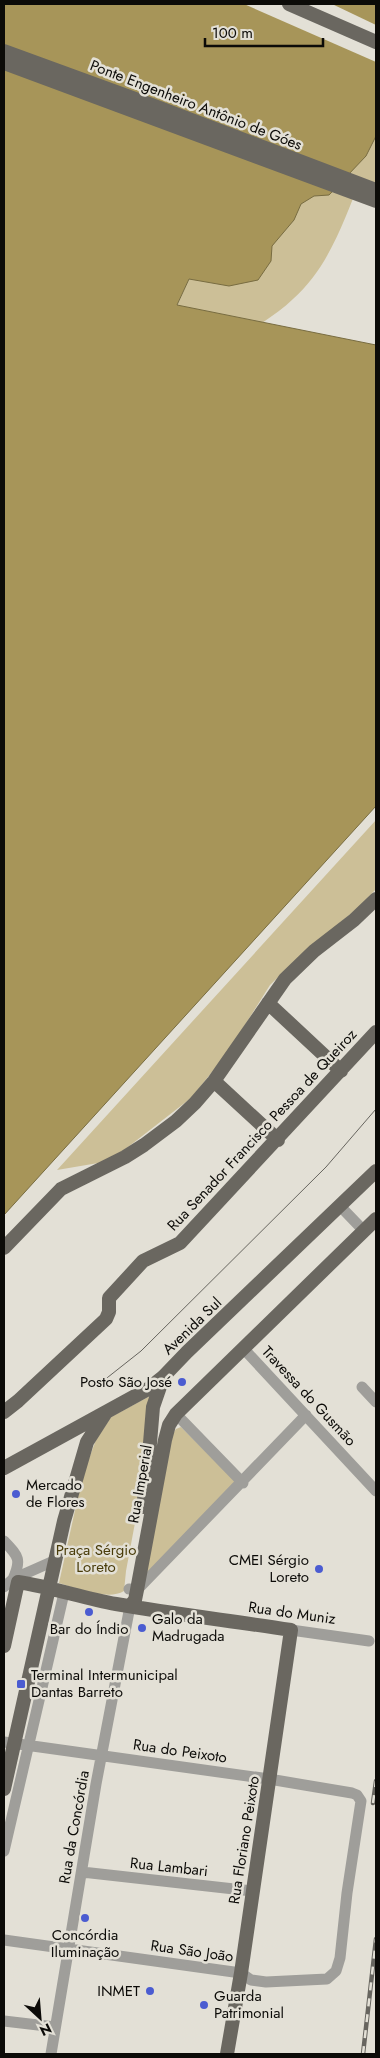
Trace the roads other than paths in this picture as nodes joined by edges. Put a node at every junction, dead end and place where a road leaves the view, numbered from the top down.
1 (289, 4) edge
2 (376, 42) edge
3 (4, 51) edge
4 (4, 63) edge
5 (376, 197) edge
6 (376, 899) edge
7 (268, 1003) junction
8 (376, 1032) edge
9 (341, 1071) junction
10 (214, 1081) junction
11 (278, 1140) junction
12 (376, 1171) edge
13 (340, 1206) junction
14 (376, 1218) edge
15 (364, 1231) junction
16 (4, 1248) edge
17 (243, 1348) junction
18 (163, 1378) junction
19 (362, 1387) dead end
20 (376, 1402) edge
21 (109, 1410) junction
22 (4, 1412) edge
23 (176, 1414) junction
24 (306, 1416) junction
25 (4, 1468) edge
26 (243, 1483) junction
27 (375, 1488) edge
28 (4, 1541) edge
29 (56, 1560) junction
30 (16, 1580) junction
31 (4, 1587) edge
32 (50, 1587) junction
33 (134, 1590) junction
34 (64, 1593) junction
35 (130, 1606) junction
36 (150, 1609) junction
37 (291, 1630) junction
38 (369, 1640) dead end
39 (4, 1646) edge
40 (15, 1743) edge
41 (102, 1756) junction
42 (269, 1779) junction
43 (4, 1789) edge
44 (352, 1793) joint
45 (4, 1851) edge
46 (82, 1872) junction
47 (252, 1891) junction
48 (4, 1940) edge
49 (68, 1949) junction
50 (241, 1973) junction
51 (4, 2021) edge
52 (55, 2027) junction
53 (51, 2054) edge
54 (227, 2054) edge

1 - 2 main road
3 - 5 main road, Ponte Engenheiro Antônio de Góes
4 - 5 main road, Ponte Engenheiro Antônio de Góes
6 - 7 main road
7 - 9 main road
7 - 10 main road
8 - 9 main road, Rua Senador Francisco Pessoa de Queiroz
9 - 11 main road, Rua Senador Francisco Pessoa de Queiroz
10 - 11 main road
10 - 16 main road
11 - 22 main road, Rua Senador Francisco Pessoa de Queiroz
12 - 13 main road, Avenida Sul
13 - 15 street
13 - 18 main road, Avenida Sul
14 - 15 main road, Rua Imperial
15 - 17 main road, Rua Imperial
17 - 23 main road, Rua Imperial
17 - 24 street, Travessa do Gusmão
18 - 21 main road, Avenida Sul
18 - 33 main road, Rua Imperial
19 - 20 street
21 - 25 main road, Avenida Sul
21 - 29 main road
23 - 26 street
23 - 33 main road, Rua Imperial
24 - 26 street
24 - 27 street, Travessa do Gusmão
26 - 33 street
28 - 30 street
29 - 30 street
29 - 32 main road
30 - 31 street
30 - 32 main road
30 - 39 main road
32 - 34 main road
32 - 40 main road
33 - 35 main road, Rua Imperial
33 - 36 main road
34 - 35 main road, Rua do Muniz
34 - 40 street
35 - 36 main road, Rua do Muniz
35 - 41 street, Rua da Concórdia
36 - 37 main road, Rua do Muniz
37 - 38 street, Rua do Muniz
37 - 42 main road, Rua Floriano Peixoto
40 - 41 street, Rua do Peixoto
40 - 43 main road
40 - 45 street
41 - 42 street, Rua do Peixoto
41 - 46 street, Rua da Concórdia
42 - 44 street, Rua do Peixoto
42 - 47 main road, Rua Floriano Peixoto
44 - 50 street, Rua São João
46 - 47 street, Rua Lambari
46 - 49 street, Rua da Concórdia
47 - 50 main road, Rua Floriano Peixoto
48 - 49 street, Rua São João
49 - 50 street, Rua São João
49 - 52 street, Rua da Concórdia
50 - 54 main road, Rua Floriano Peixoto
51 - 52 street
52 - 53 street, Rua da Concórdia

